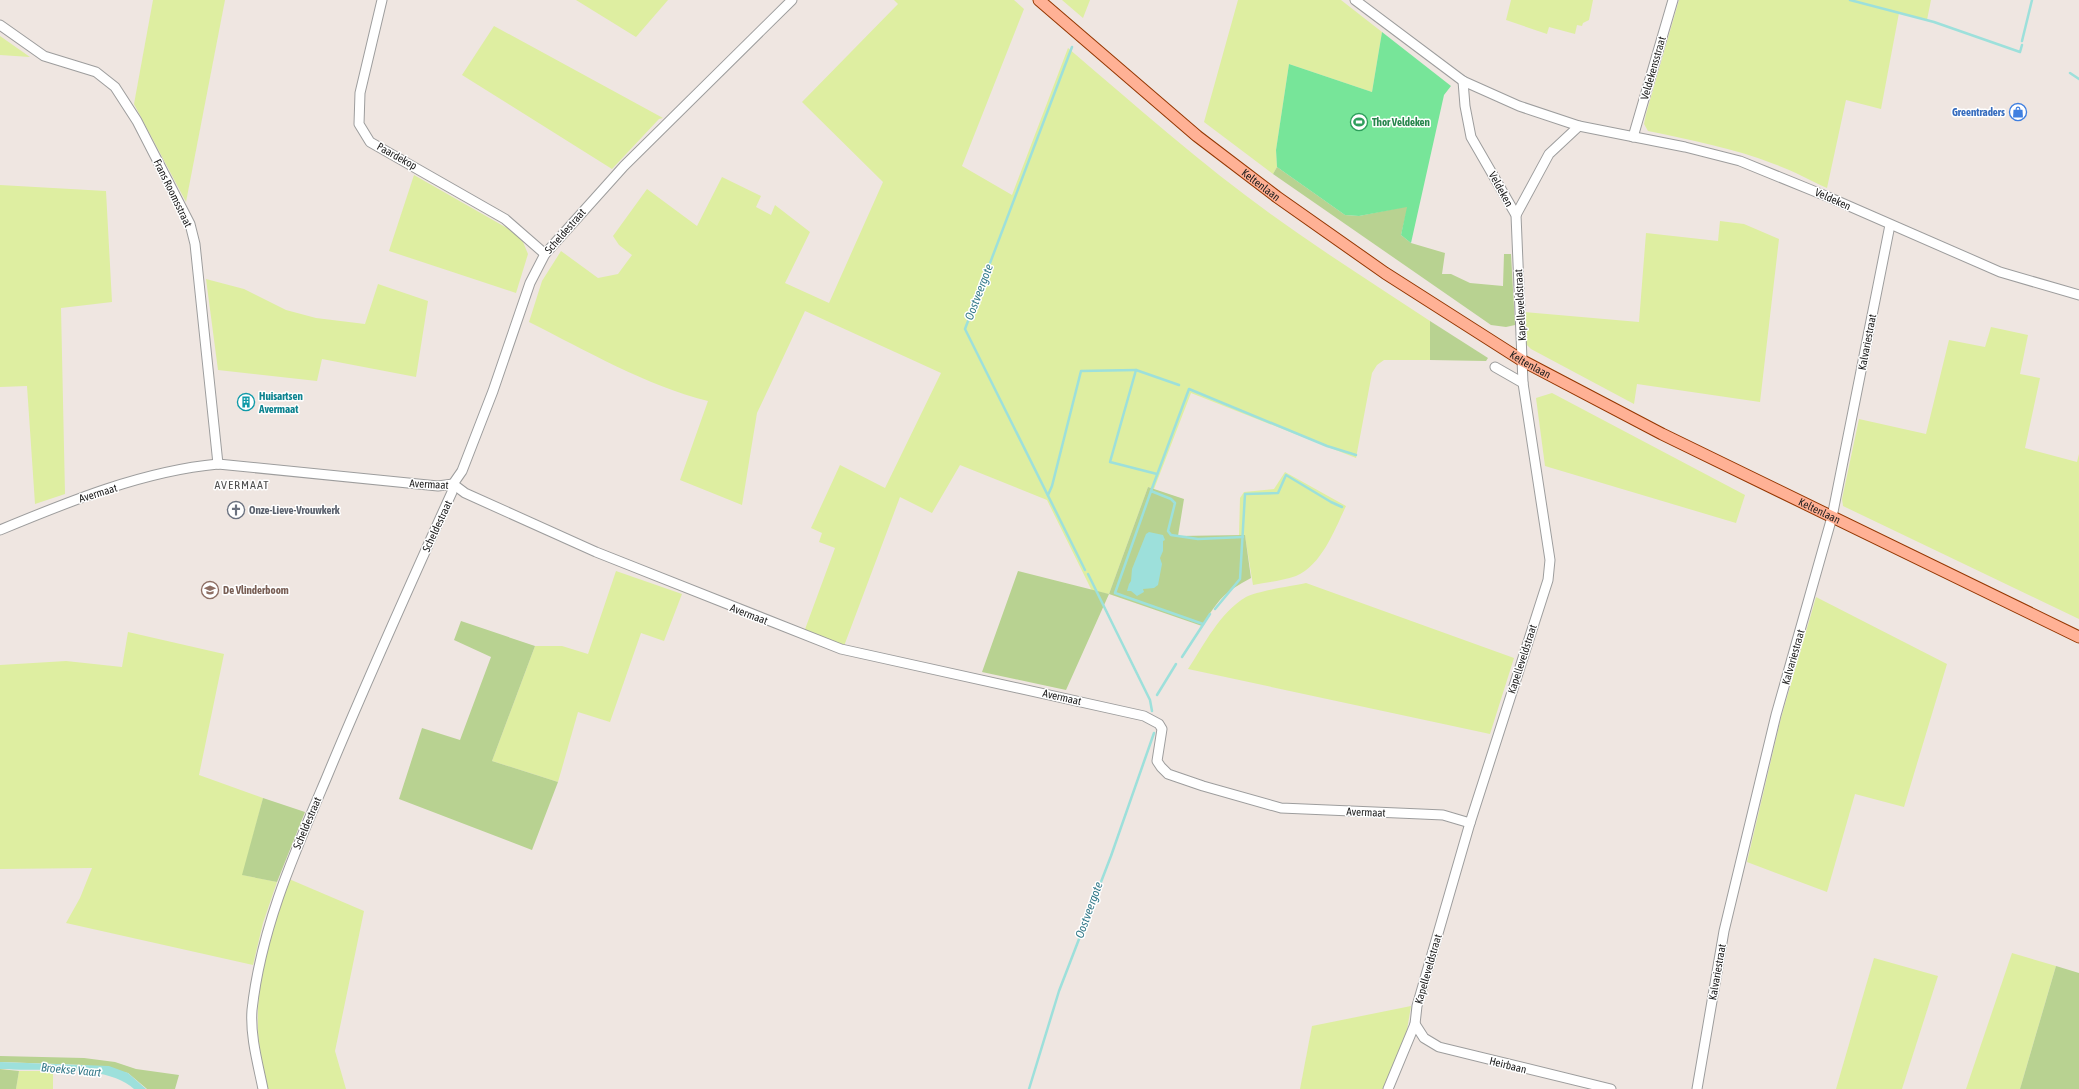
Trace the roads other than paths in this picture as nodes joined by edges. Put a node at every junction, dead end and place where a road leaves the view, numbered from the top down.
1 (382, 0) edge
2 (792, 0) edge
3 (1039, 0) edge
4 (1355, 0) edge
5 (1673, 0) edge
6 (0, 25) edge
7 (1463, 81) junction
8 (1579, 126) junction
9 (1633, 137) junction
10 (1516, 215) junction
11 (1890, 225) junction
12 (545, 254) junction
13 (2079, 296) edge
14 (1523, 361) junction
15 (1495, 367) dead end
16 (1523, 383) junction
17 (218, 464) junction
18 (453, 484) junction
19 (1832, 517) junction
20 (0, 530) edge
21 (2079, 637) edge
22 (1470, 822) junction
23 (1415, 1024) junction
24 (263, 1089) edge
25 (1388, 1089) edge
26 (1611, 1089) edge
27 (1697, 1089) edge

1 - 12 street, Paardekop
2 - 12 street, Scheldestraat
3 - 14 main road, Keltenlaan
4 - 7 street, Veldeken
5 - 9 street, Veldekensstraat
6 - 17 street, Frans Roomsstraat
7 - 8 street, Veldeken
7 - 10 street, Veldeken
8 - 9 street, Veldeken
8 - 10 street, Veldeken
9 - 11 street, Veldeken
10 - 14 street, Kapelleveldstraat
11 - 13 street, Veldeken
11 - 19 street, Kalvariestraat
12 - 18 street, Scheldestraat
14 - 16 street, Kapelleveldstraat
14 - 19 main road, Keltenlaan
15 - 16 street
16 - 22 street, Kapelleveldstraat
17 - 18 street, Avermaat
17 - 20 street, Avermaat
18 - 22 street, Avermaat
18 - 24 street, Scheldestraat
19 - 21 main road, Keltenlaan
19 - 27 street, Kalvariestraat
22 - 23 street, Kapelleveldstraat
23 - 25 street, Kapelleveldstraat
23 - 26 street, Heirbaan

